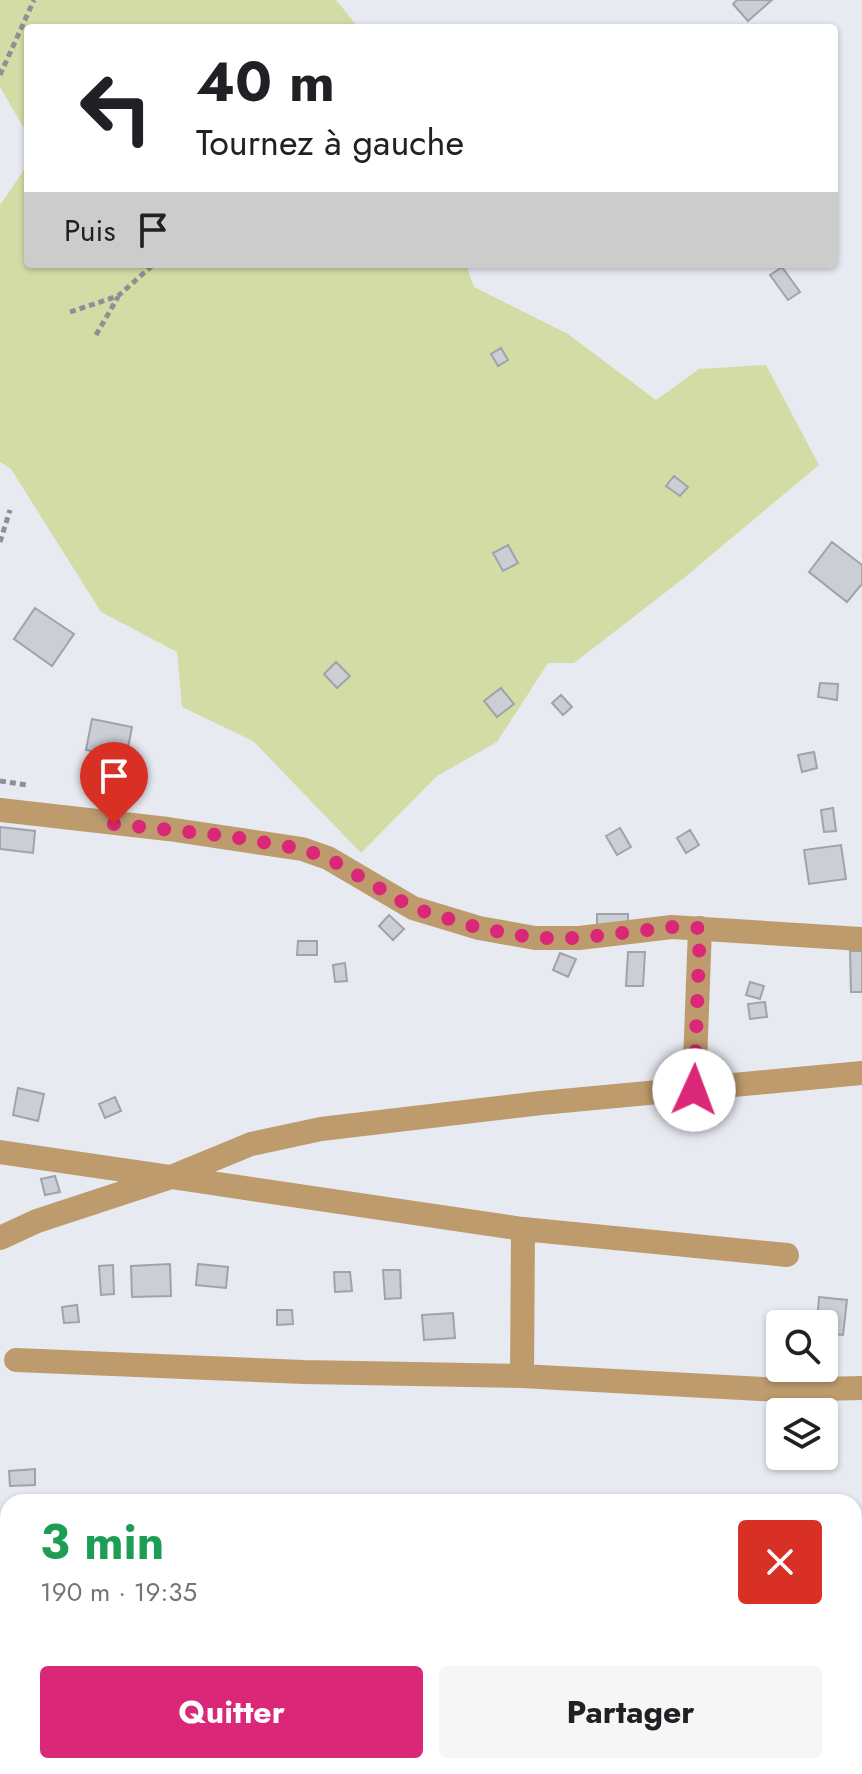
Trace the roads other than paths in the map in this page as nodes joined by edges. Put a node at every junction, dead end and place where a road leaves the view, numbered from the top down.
1 (0, 810) edge
2 (700, 928) junction
3 (862, 939) edge
4 (862, 1073) edge
5 (694, 1090) junction
6 (0, 1152) edge
7 (171, 1177) junction
8 (523, 1229) junction
9 (0, 1238) edge
10 (787, 1255) dead end
11 (16, 1360) dead end
12 (522, 1376) junction
13 (862, 1388) edge

1 - 2 street
2 - 3 street
2 - 5 street
4 - 5 street
5 - 7 street
6 - 7 street
7 - 8 street
7 - 9 street
8 - 10 street
8 - 12 street
11 - 12 street
12 - 13 street

